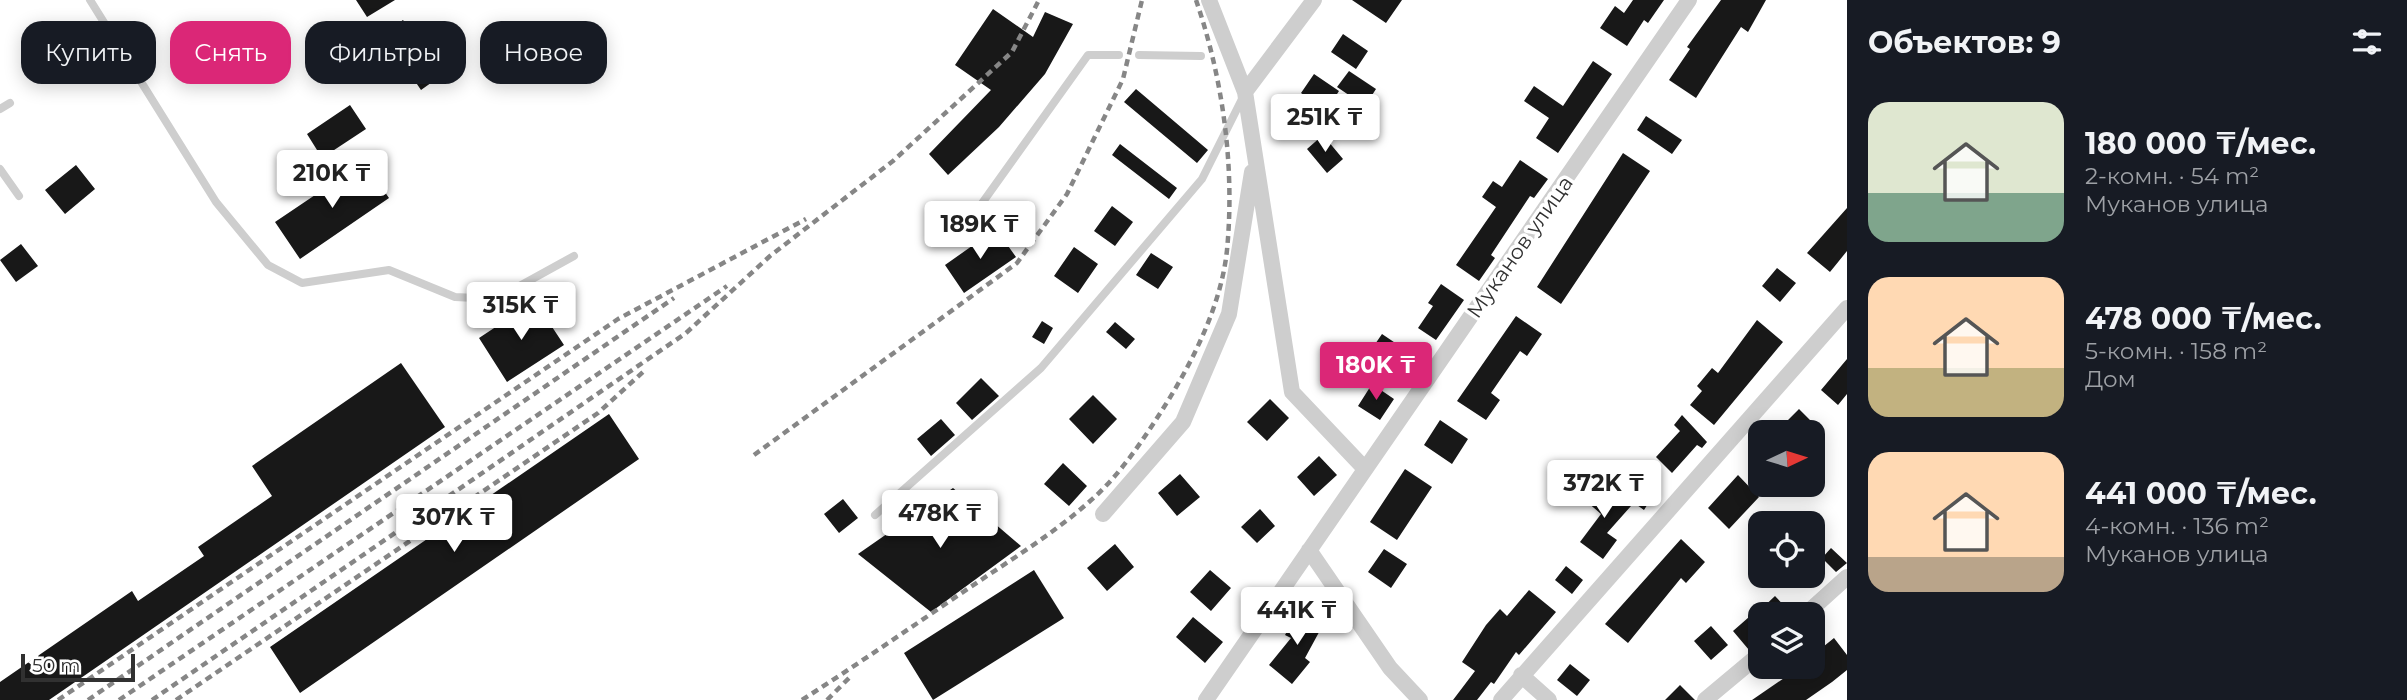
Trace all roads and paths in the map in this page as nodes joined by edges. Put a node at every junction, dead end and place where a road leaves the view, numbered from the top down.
1 (90, 0) edge
2 (1209, 0) edge
3 (1314, 0) edge
4 (1689, 0) edge
5 (1119, 55) dead end
6 (1139, 55) dead end
7 (1201, 56) dead end
8 (1245, 92) junction
9 (10, 103) dead end
10 (0, 109) edge
11 (1255, 155) junction
12 (0, 169) edge
13 (19, 196) dead end
14 (970, 220) dead end
15 (574, 256) dead end
16 (1847, 308) edge
17 (1365, 469) junction
18 (1103, 514) dead end
19 (875, 516) dead end
20 (1309, 550) junction
21 (1847, 577) edge
22 (1819, 602) edge
23 (1748, 664) edge
24 (1521, 675) junction
25 (1206, 700) edge
26 (1420, 700) edge
27 (1501, 700) edge
28 (1549, 700) edge
29 (1705, 700) edge

1 - 15 lane
2 - 8 street
3 - 8 street
4 - 17 street, Муканов улица
5 - 14 lane
6 - 7 lane
8 - 11 street
8 - 19 lane
9 - 10 lane
11 - 17 street
11 - 18 street
12 - 13 lane
16 - 24 street
17 - 20 street, Муканов улица
20 - 25 street, Муканов улица
20 - 26 street
21 - 22 street
23 - 29 street
24 - 27 street
24 - 28 street

